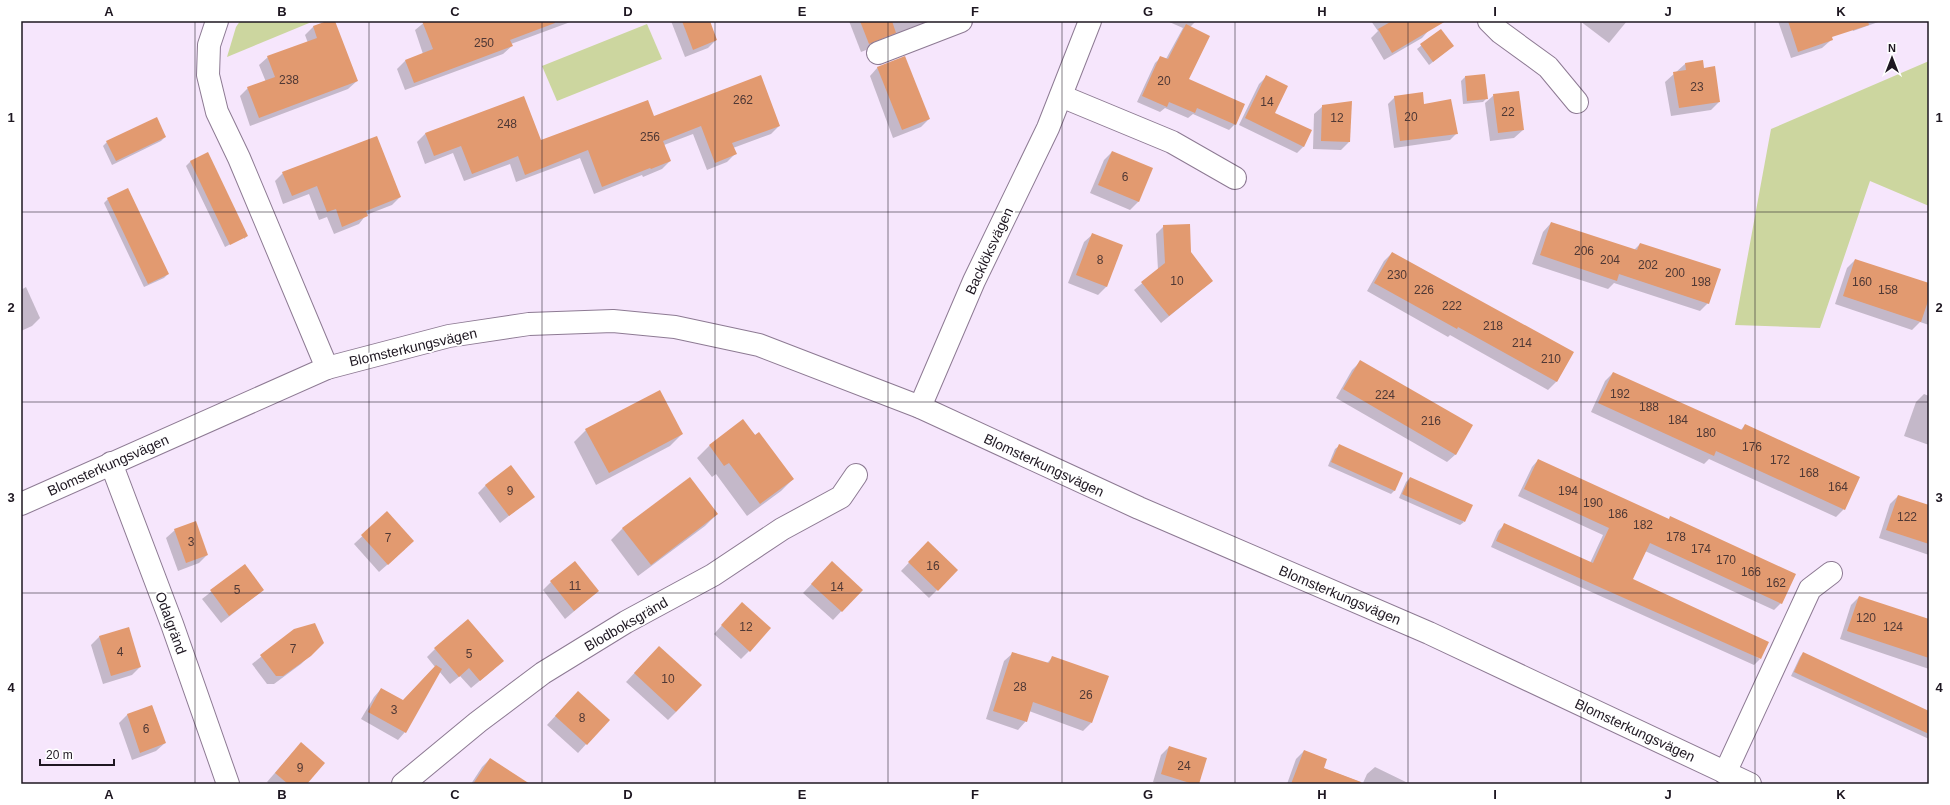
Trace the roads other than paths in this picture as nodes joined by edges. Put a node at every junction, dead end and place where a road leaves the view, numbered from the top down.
1 (217, 21) edge
2 (961, 21) edge
3 (1090, 21) edge
4 (1489, 21) edge
5 (878, 54) dead end
6 (1061, 96) junction
7 (1577, 102) dead end
8 (1235, 178) dead end
9 (327, 368) junction
10 (920, 407) junction
11 (111, 463) junction
12 (856, 475) dead end
13 (21, 504) edge
14 (1831, 573) dead end
15 (1725, 773) junction
16 (228, 784) edge
17 (403, 784) edge
18 (1750, 784) edge

1 - 9 street
2 - 5 street
3 - 6 street, Backlöksvägen
4 - 7 street
6 - 8 street
6 - 10 street, Backlöksvägen
9 - 10 street, Blomsterkungsvägen
9 - 11 street, Blomsterkungsvägen
10 - 15 street, Blomsterkungsvägen
11 - 13 street, Blomsterkungsvägen
11 - 16 street, Odalgränd
12 - 17 street, Blodboksgränd
14 - 15 street
15 - 18 street, Blomsterkungsvägen

